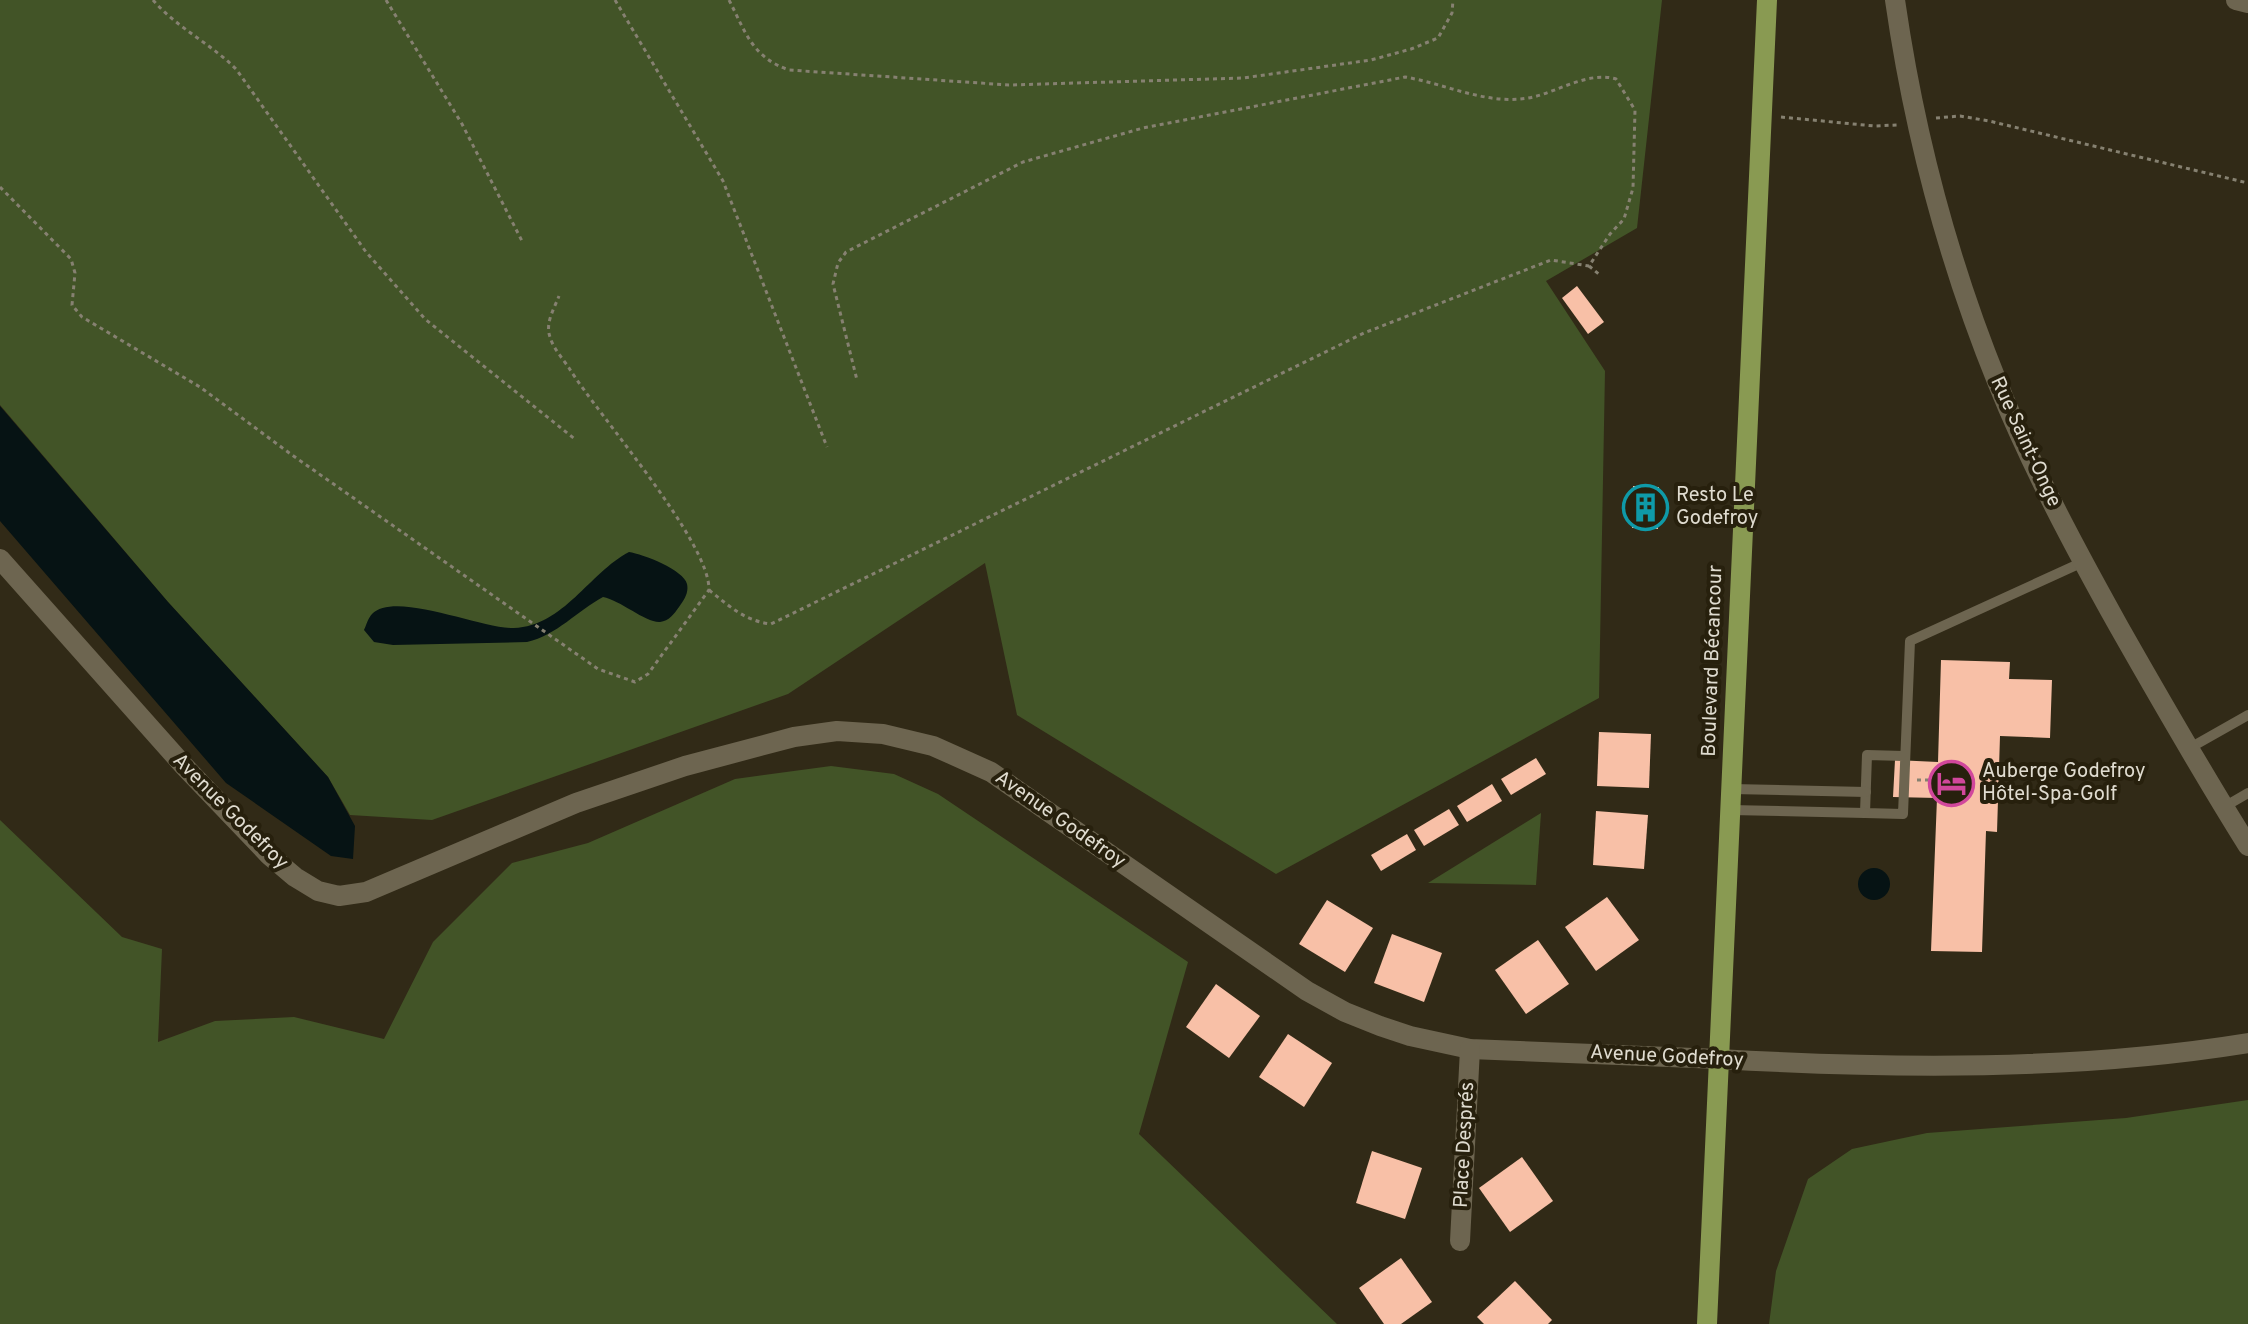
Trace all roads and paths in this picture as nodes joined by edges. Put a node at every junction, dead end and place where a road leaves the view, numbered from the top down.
1 (153, 0) edge
2 (386, 0) edge
3 (615, 0) edge
4 (729, 0) edge
5 (1453, 0) edge
6 (1767, 0) edge
7 (1895, 0) edge
8 (2236, 0) edge
9 (2248, 3) edge
10 (1781, 117) dead end
11 (1930, 120) dead end
12 (1906, 124) dead end
13 (2248, 183) edge
14 (0, 187) edge
15 (522, 241) dead end
16 (1589, 266) junction
17 (1600, 275) dead end
18 (559, 296) dead end
19 (857, 380) dead end
20 (576, 440) dead end
21 (827, 447) dead end
22 (0, 559) edge
23 (2083, 562) junction
24 (709, 590) junction
25 (2248, 715) edge
26 (2188, 749) junction
27 (1904, 756) junction
28 (1904, 780) junction
29 (1937, 780) dead end
30 (1866, 792) junction
31 (2248, 793) edge
32 (1731, 800) junction
33 (2224, 807) junction
34 (1865, 813) junction
35 (2248, 846) edge
36 (2248, 1043) edge
37 (1470, 1049) junction
38 (1719, 1059) junction
39 (1460, 1241) dead end
40 (1707, 1324) edge

1 - 20 path
2 - 15 path
3 - 21 path
4 - 5 path
6 - 32 main road, Boulevard Bécancour
7 - 23 street, Rue Saint-Onge
8 - 9 street
10 - 12 path
11 - 13 path
14 - 24 path
16 - 17 path
16 - 19 path
16 - 24 path
18 - 24 path
22 - 37 street, Avenue Godefroy
23 - 26 street, Rue Saint-Onge
23 - 27 lane
25 - 26 lane
26 - 33 street, Rue Saint-Onge
27 - 28 lane
27 - 30 lane
28 - 29 path
28 - 34 lane
30 - 32 lane
30 - 34 lane
31 - 33 lane
32 - 34 lane
32 - 38 main road, Boulevard Bécancour
33 - 35 street, Rue Saint-Onge
36 - 38 street, Avenue Godefroy
37 - 38 street, Avenue Godefroy
37 - 39 street, Place Després
38 - 40 main road, Boulevard Bécancour

